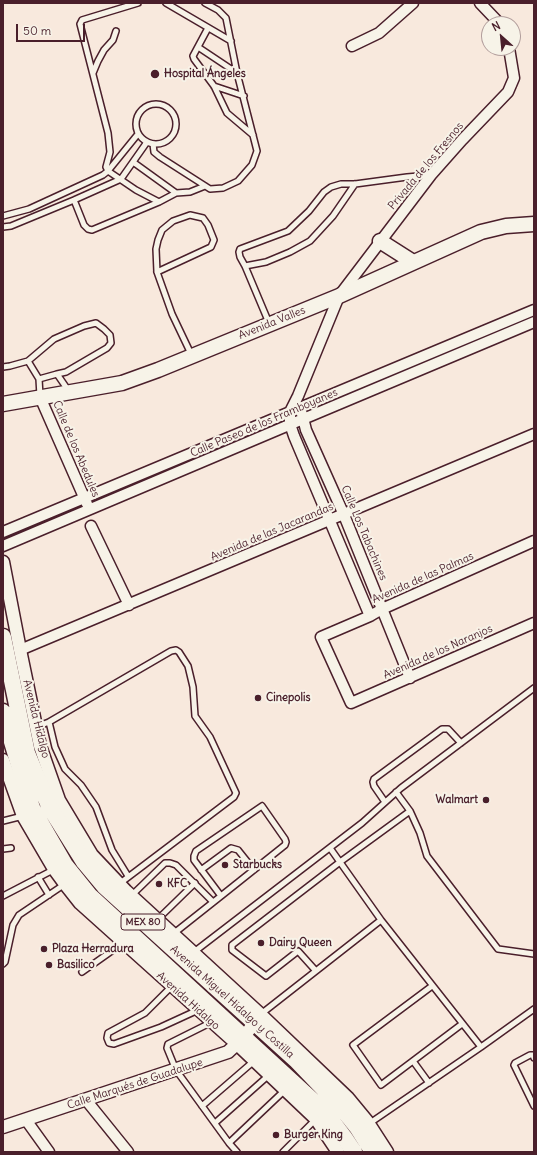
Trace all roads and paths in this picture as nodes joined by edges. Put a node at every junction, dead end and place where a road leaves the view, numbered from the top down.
1 (138, 3) edge
2 (166, 3) edge
3 (205, 3) edge
4 (413, 3) edge
5 (480, 3) edge
6 (492, 16) edge
7 (208, 28) junction
8 (116, 31) dead end
9 (231, 42) junction
10 (352, 46) dead end
11 (198, 47) junction
12 (510, 56) edge
13 (93, 73) junction
14 (237, 73) junction
15 (214, 86) junction
16 (244, 96) junction
17 (138, 134) junction
18 (254, 136) junction
19 (146, 142) junction
20 (153, 144) junction
21 (133, 162) junction
22 (108, 171) junction
23 (431, 175) junction
24 (121, 179) junction
25 (355, 184) junction
26 (205, 186) junction
27 (176, 193) junction
28 (74, 200) junction
29 (159, 202) junction
30 (3, 216) edge
31 (534, 224) edge
32 (3, 227) edge
33 (380, 241) junction
34 (413, 262) junction
35 (245, 266) junction
36 (158, 272) junction
37 (339, 296) junction
38 (534, 310) edge
39 (534, 322) edge
40 (270, 324) junction
41 (192, 356) junction
42 (28, 361) junction
43 (3, 367) edge
44 (57, 374) junction
45 (39, 379) junction
46 (70, 393) junction
47 (298, 396) junction
48 (40, 397) junction
49 (3, 404) edge
50 (301, 408) junction
51 (290, 412) junction
52 (302, 419) junction
53 (290, 424) junction
54 (534, 434) edge
55 (84, 498) junction
56 (89, 510) junction
57 (344, 515) junction
58 (31, 520) junction
59 (330, 520) junction
60 (91, 526) dead end
61 (3, 532) edge
62 (37, 532) junction
63 (534, 542) edge
64 (3, 546) edge
65 (3, 562) edge
66 (129, 605) junction
67 (382, 609) junction
68 (370, 616) junction
69 (534, 623) edge
70 (3, 637) edge
71 (20, 650) junction
72 (410, 678) junction
73 (534, 688) edge
74 (351, 703) joint
75 (3, 712) edge
76 (49, 722) junction
77 (36, 727) junction
78 (461, 743) junction
79 (3, 760) edge
80 (396, 792) junction
81 (385, 802) junction
82 (410, 811) junction
83 (23, 816) junction
84 (3, 821) edge
85 (3, 848) edge
86 (11, 848) dead end
87 (330, 848) junction
88 (88, 859) junction
89 (340, 862) junction
90 (54, 869) junction
91 (201, 870) junction
92 (254, 870) junction
93 (128, 876) junction
94 (38, 878) junction
95 (70, 881) junction
96 (195, 883) junction
97 (119, 884) junction
98 (49, 895) junction
99 (3, 896) edge
100 (131, 896) junction
101 (221, 896) junction
102 (213, 902) junction
103 (157, 920) junction
104 (381, 920) junction
105 (173, 935) junction
106 (124, 943) junction
107 (193, 953) junction
108 (534, 954) edge
109 (3, 964) edge
110 (316, 971) junction
111 (82, 972) dead end
112 (172, 986) junction
113 (432, 986) junction
114 (534, 1009) edge
115 (198, 1010) junction
116 (257, 1018) junction
117 (212, 1022) junction
118 (462, 1024) junction
119 (240, 1041) junction
120 (481, 1047) junction
121 (534, 1058) edge
122 (254, 1061) junction
123 (413, 1061) junction
124 (176, 1070) junction
125 (269, 1075) junction
126 (429, 1083) junction
127 (285, 1090) junction
128 (86, 1100) junction
129 (202, 1106) junction
130 (534, 1106) edge
131 (316, 1119) junction
132 (26, 1120) junction
133 (215, 1123) junction
134 (369, 1124) junction
135 (3, 1127) edge
136 (229, 1143) junction
137 (49, 1152) edge
138 (128, 1152) edge
139 (237, 1152) edge
140 (283, 1152) edge
141 (338, 1152) edge
142 (354, 1152) edge
143 (372, 1152) edge
144 (386, 1152) edge

1 - 13 lane
2 - 7 lane
3 - 9 lane
4 - 10 street
5 - 6 street
7 - 9 lane
7 - 11 lane
8 - 13 lane
9 - 14 lane
11 - 14 lane
11 - 15 lane
12 - 23 street, Privada de los Fresnos
13 - 22 lane
14 - 16 lane
15 - 16 lane
15 - 18 lane
16 - 18 lane
17 - 19 lane
17 - 20 lane
17 - 22 lane
18 - 26 lane
19 - 20 lane
19 - 21 lane
20 - 26 lane
21 - 24 lane
21 - 27 lane
22 - 24 lane
22 - 30 lane
23 - 25 lane
23 - 33 street, Privada de los Fresnos
24 - 28 lane
24 - 29 lane
25 - 35 lane
25 - 35 lane
26 - 27 lane
27 - 29 lane
28 - 29 lane
28 - 32 lane
31 - 34 main road, Avenida Valles
33 - 34 main road
33 - 37 street, Privada de los Fresnos
34 - 37 main road, Avenida Valles
35 - 40 lane
36 - 36 lane
36 - 41 lane
37 - 40 main road, Avenida Valles
37 - 47 street
38 - 50 street, Calle Paseo de los Framboyanes
39 - 52 street, Calle Paseo de los Framboyanes
40 - 41 main road, Avenida Valles
41 - 46 main road, Avenida Valles
42 - 43 lane
42 - 44 lane
42 - 45 lane
44 - 45 lane
44 - 46 lane
45 - 48 lane
46 - 48 main road, Avenida Valles
47 - 50 street, Calle Los Tabachines
47 - 51 street
48 - 49 main road, Avenida Valles
48 - 55 street, Calle de los Abedules
50 - 51 street, Calle Paseo de los Framboyanes
50 - 52 street, Calle Los Tabachines
51 - 53 street
51 - 55 street, Calle Paseo de los Framboyanes
52 - 53 street, Calle Paseo de los Framboyanes
52 - 57 street, Calle Los Tabachines
53 - 56 street, Calle Paseo de los Framboyanes
53 - 59 street
54 - 57 street, Avenida de las Jacarandas
55 - 56 street, Calle de los Abedules
55 - 58 street, Calle Paseo de los Framboyanes
56 - 62 street, Calle Paseo de los Framboyanes
57 - 59 street, Avenida de las Jacarandas
57 - 67 street, Calle Los Tabachines
58 - 61 street, Calle Paseo de los Framboyanes
58 - 62 street
59 - 66 street, Avenida de las Jacarandas
59 - 68 street
60 - 66 street
62 - 64 street, Calle Paseo de los Framboyanes
63 - 67 street, Avenida de las Palmas
65 - 71 street, Avenida Hidalgo
66 - 71 street, Avenida de las Jacarandas
67 - 68 street, Avenida de las Palmas
67 - 72 street, Calle Los Tabachines
68 - 74 street, Avenida de las Palmas
69 - 72 street, Avenida de los Naranjos
70 - 88 main road, Avenida Miguel Hidalgo y Costilla / MEX 80
71 - 77 street, Avenida Hidalgo
72 - 74 street, Avenida de los Naranjos
73 - 78 lane
75 - 95 main road, Avenida Miguel Hidalgo y Costilla / MEX 80
76 - 77 lane
76 - 93 lane
76 - 93 lane
77 - 88 street, Avenida Hidalgo
78 - 80 lane
78 - 81 lane
79 - 83 street, Avenida Hidalgo
80 - 81 lane
80 - 82 lane
81 - 87 lane
82 - 89 lane
82 - 108 lane
83 - 84 lane
83 - 90 street, Avenida Hidalgo
85 - 86 lane
87 - 89 lane
87 - 107 lane
88 - 97 street, Avenida Hidalgo
88 - 116 main road, Avenida Miguel Hidalgo y Costilla / MEX 80
89 - 104 lane
89 - 110 lane
90 - 94 lane
90 - 95 street, Avenida Hidalgo
91 - 92 lane
91 - 92 lane
91 - 101 lane
92 - 101 lane
93 - 97 lane
94 - 98 lane
94 - 99 lane
95 - 98 lane
95 - 106 street, Avenida Hidalgo
95 - 119 main road, Avenida Miguel Hidalgo y Costilla / MEX 80
96 - 100 lane
96 - 102 lane
96 - 103 lane
97 - 100 street, Avenida Hidalgo
98 - 109 lane
100 - 103 street, Avenida Hidalgo
101 - 102 lane
102 - 105 lane
103 - 105 street, Avenida Hidalgo
104 - 110 lane
104 - 113 lane
105 - 107 street, Avenida Hidalgo
106 - 111 lane
106 - 112 street, Avenida Hidalgo
107 - 116 street, Avenida Hidalgo
110 - 116 lane
112 - 115 street, Avenida Hidalgo
112 - 115 lane
113 - 118 lane
113 - 123 lane
114 - 120 lane
115 - 117 street, Avenida Hidalgo
116 - 119 street, Calle Marqués de Guadalupe
116 - 134 street, Avenida Hidalgo
116 - 143 main road, Avenida Miguel Hidalgo y Costilla / MEX 80
117 - 119 street, Avenida Hidalgo
117 - 124 lane
118 - 120 lane
118 - 123 lane
119 - 122 street, Avenida Hidalgo
119 - 124 street, Calle Marqués de Guadalupe
119 - 142 main road, Avenida Miguel Hidalgo y Costilla / MEX 80
120 - 126 lane
121 - 130 lane
122 - 125 street, Avenida Hidalgo
122 - 129 lane
123 - 126 lane
124 - 128 street, Calle Marqués de Guadalupe
124 - 129 lane
125 - 127 street, Avenida Hidalgo
125 - 133 lane
126 - 134 lane
127 - 131 street, Avenida Hidalgo
127 - 136 lane
128 - 132 street, Calle Marqués de Guadalupe
128 - 138 street
129 - 133 lane
131 - 140 lane
131 - 141 street, Avenida Hidalgo
132 - 135 street, Calle Marqués de Guadalupe
132 - 137 street
133 - 136 lane
134 - 144 street, Avenida Hidalgo
136 - 139 lane

